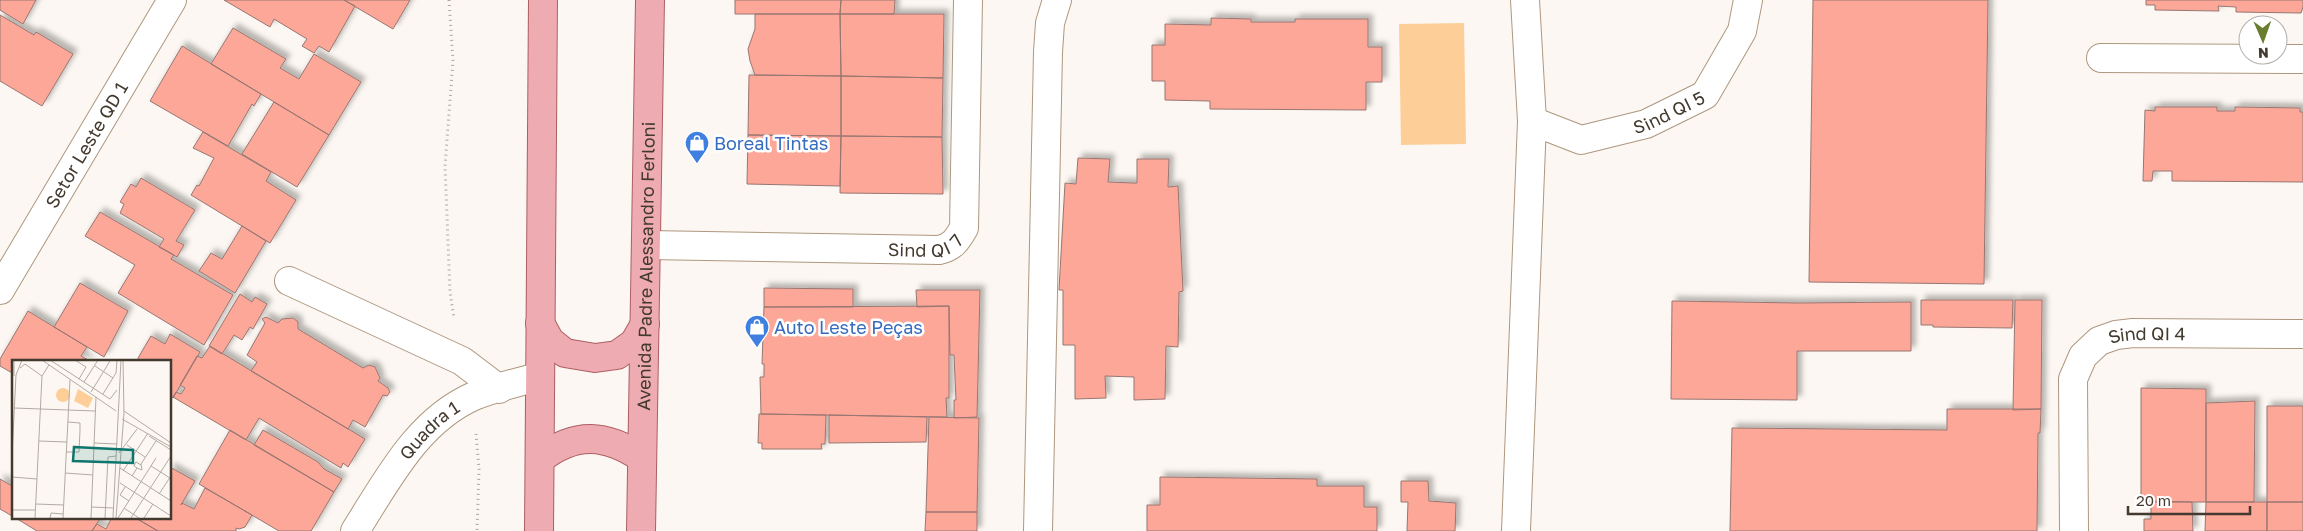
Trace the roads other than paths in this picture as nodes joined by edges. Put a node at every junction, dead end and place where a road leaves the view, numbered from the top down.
1 (172, 0) edge
2 (543, 0) edge
3 (650, 0) edge
4 (968, 0) edge
5 (1057, 0) edge
6 (1524, 0) edge
7 (1748, 0) edge
8 (2101, 58) dead end
9 (2303, 59) edge
10 (1532, 121) junction
11 (648, 245) junction
12 (289, 281) dead end
13 (0, 290) edge
14 (540, 323) junction
15 (645, 324) junction
16 (2303, 334) edge
17 (540, 376) junction
18 (499, 389) junction
19 (540, 458) junction
20 (642, 458) junction
21 (355, 531) edge
22 (539, 531) edge
23 (642, 531) edge
24 (1038, 531) edge
25 (1516, 531) edge
26 (2074, 531) edge

1 - 13 street, Setor Leste QD 1
2 - 14 main road
3 - 11 main road, Avenida Padre Alessandro Ferloni
4 - 11 street, Sind QI 7
5 - 24 street
6 - 10 street
7 - 10 street, Sind QI 5
8 - 9 street
10 - 25 street
11 - 15 main road, Avenida Padre Alessandro Ferloni
12 - 18 street
14 - 15 main road
14 - 17 main road
15 - 20 main road, Avenida Padre Alessandro Ferloni
16 - 26 street, Sind QI 4
17 - 18 street, Quadra 1
17 - 19 main road
18 - 21 street, Quadra 1
19 - 20 main road
19 - 22 main road
20 - 23 main road, Avenida Padre Alessandro Ferloni

